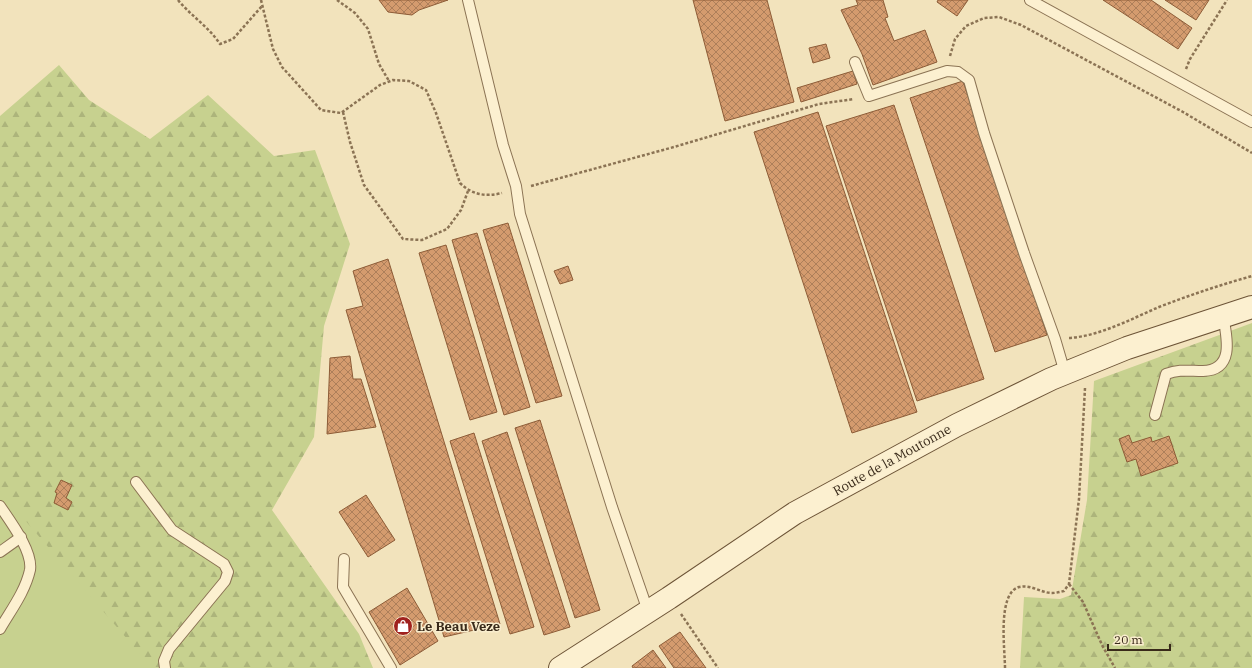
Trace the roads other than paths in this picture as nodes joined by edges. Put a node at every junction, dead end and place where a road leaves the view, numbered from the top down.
1 (468, 0) edge
2 (1030, 0) edge
3 (855, 62) dead end
4 (1252, 122) edge
5 (1252, 307) edge
6 (1223, 316) junction
7 (1074, 369) junction
8 (1155, 415) dead end
9 (136, 482) dead end
10 (0, 506) edge
11 (21, 537) junction
12 (0, 552) edge
13 (344, 560) dead end
14 (648, 611) junction
15 (0, 629) edge
16 (165, 668) edge
17 (391, 668) edge
18 (560, 668) edge

1 - 14 lane
2 - 4 lane
3 - 7 lane
5 - 6 main road, Route de la Moutonne
6 - 7 main road, Route de la Moutonne
6 - 8 lane
7 - 14 main road, Route de la Moutonne
9 - 16 lane
10 - 11 lane
11 - 12 lane
11 - 15 lane
13 - 17 lane
14 - 18 main road, Route de la Moutonne

